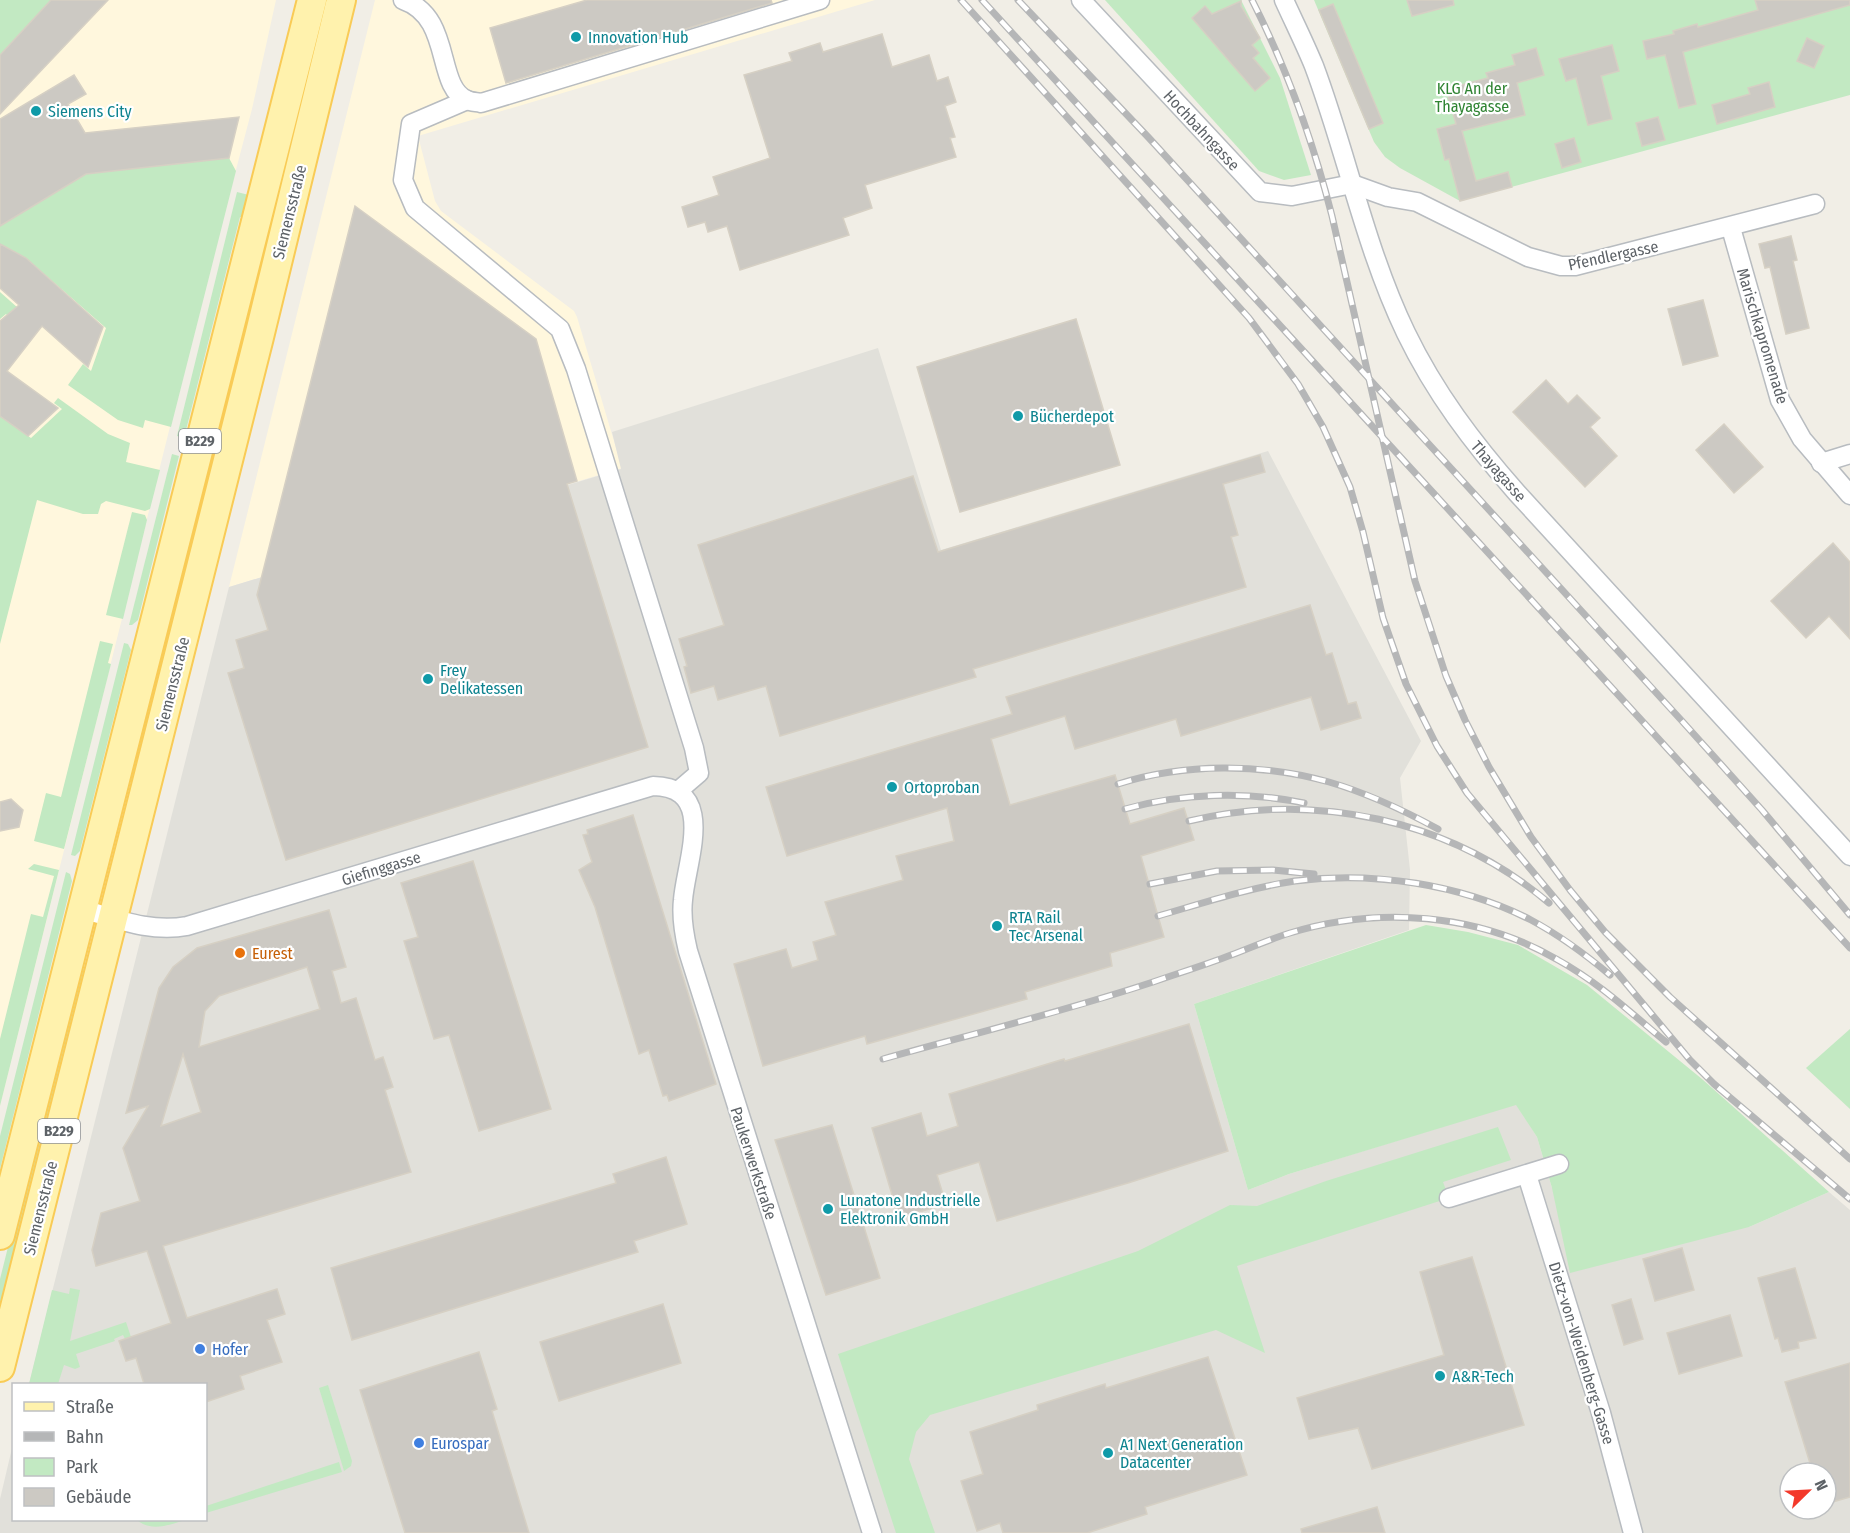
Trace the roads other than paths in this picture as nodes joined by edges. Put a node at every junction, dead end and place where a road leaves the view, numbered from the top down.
1 (312, 0) edge
2 (341, 0) edge
3 (403, 0) edge
4 (820, 0) edge
5 (1081, 0) edge
6 (1284, 0) edge
7 (467, 100) junction
8 (1352, 184) junction
9 (1815, 204) dead end
10 (1731, 228) junction
11 (1850, 454) edge
12 (1821, 463) junction
13 (1850, 495) edge
14 (678, 791) junction
15 (1850, 856) edge
16 (82, 909) junction
17 (113, 918) junction
18 (1559, 1164) dead end
19 (1527, 1175) junction
20 (1449, 1198) dead end
21 (0, 1235) edge
22 (0, 1367) edge
23 (872, 1533) edge
24 (1633, 1533) edge

1 - 16 main road, Siemensstraße / B229
2 - 17 main road, Siemensstraße / B229
3 - 7 street
4 - 7 street
5 - 8 street, Hochbahngasse
6 - 8 street, Thayagasse
7 - 14 street
8 - 10 street, Pfendlergasse
8 - 15 street, Thayagasse
9 - 10 street, Pfendlergasse
10 - 12 street, Marischkapromenade
11 - 12 street
12 - 13 street, Marischkapromenade
14 - 17 street, Giefinggasse
14 - 23 street, Paukerwerkstraße
16 - 17 street, Giefinggasse
16 - 21 main road, Siemensstraße / B229
17 - 22 main road, Siemensstraße / B229
18 - 19 street
19 - 20 street
19 - 24 street, Dietz-von-Weidenberg-Gasse

